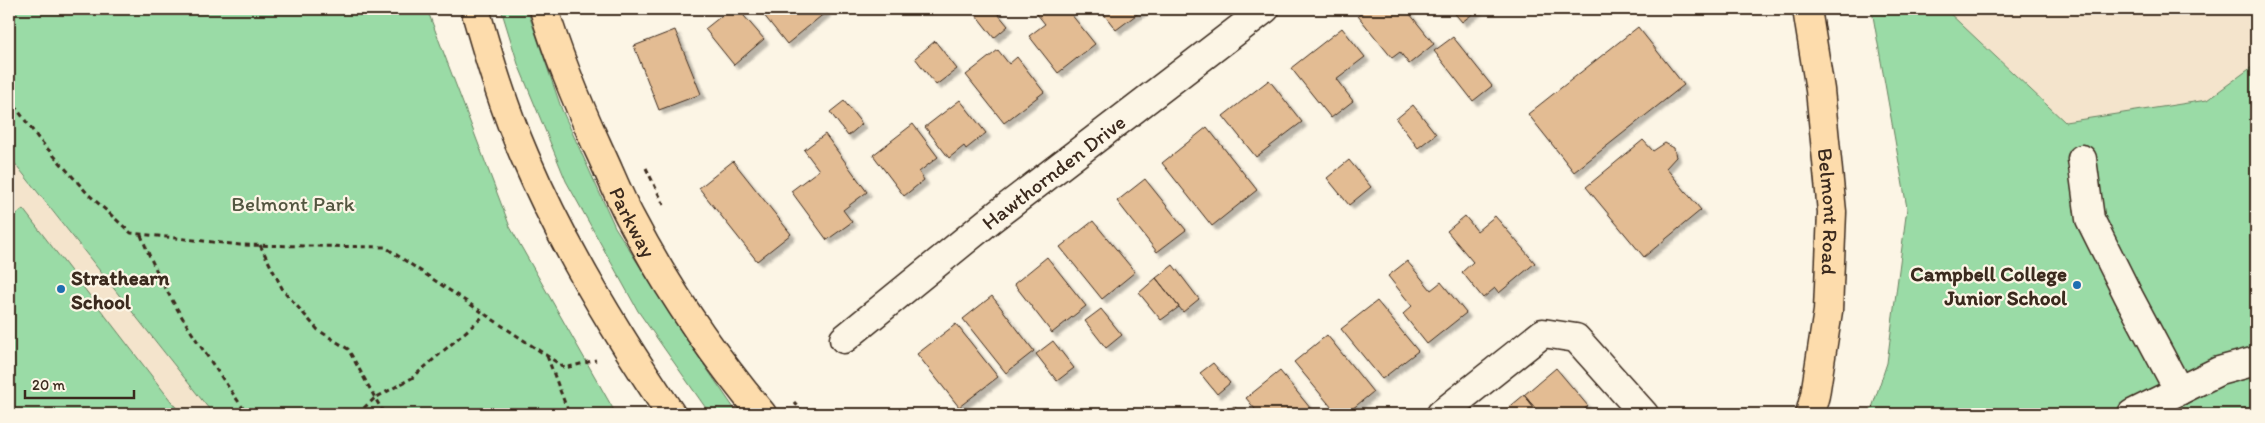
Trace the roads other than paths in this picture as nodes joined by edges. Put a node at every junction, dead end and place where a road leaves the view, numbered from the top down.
1 (475, 9) edge
2 (544, 9) edge
3 (1265, 9) edge
4 (1807, 9) edge
5 (2082, 159) dead end
6 (844, 339) dead end
7 (2256, 361) edge
8 (2179, 391) junction
9 (671, 414) edge
10 (762, 414) edge
11 (1441, 414) edge
12 (1644, 414) edge
13 (1810, 414) edge
14 (2132, 414) edge

1 - 9 main road
2 - 10 main road, Parkway
3 - 6 street, Hawthornden Drive
4 - 13 main road, Belmont Road
5 - 8 street
7 - 8 street
8 - 14 street
11 - 12 street

